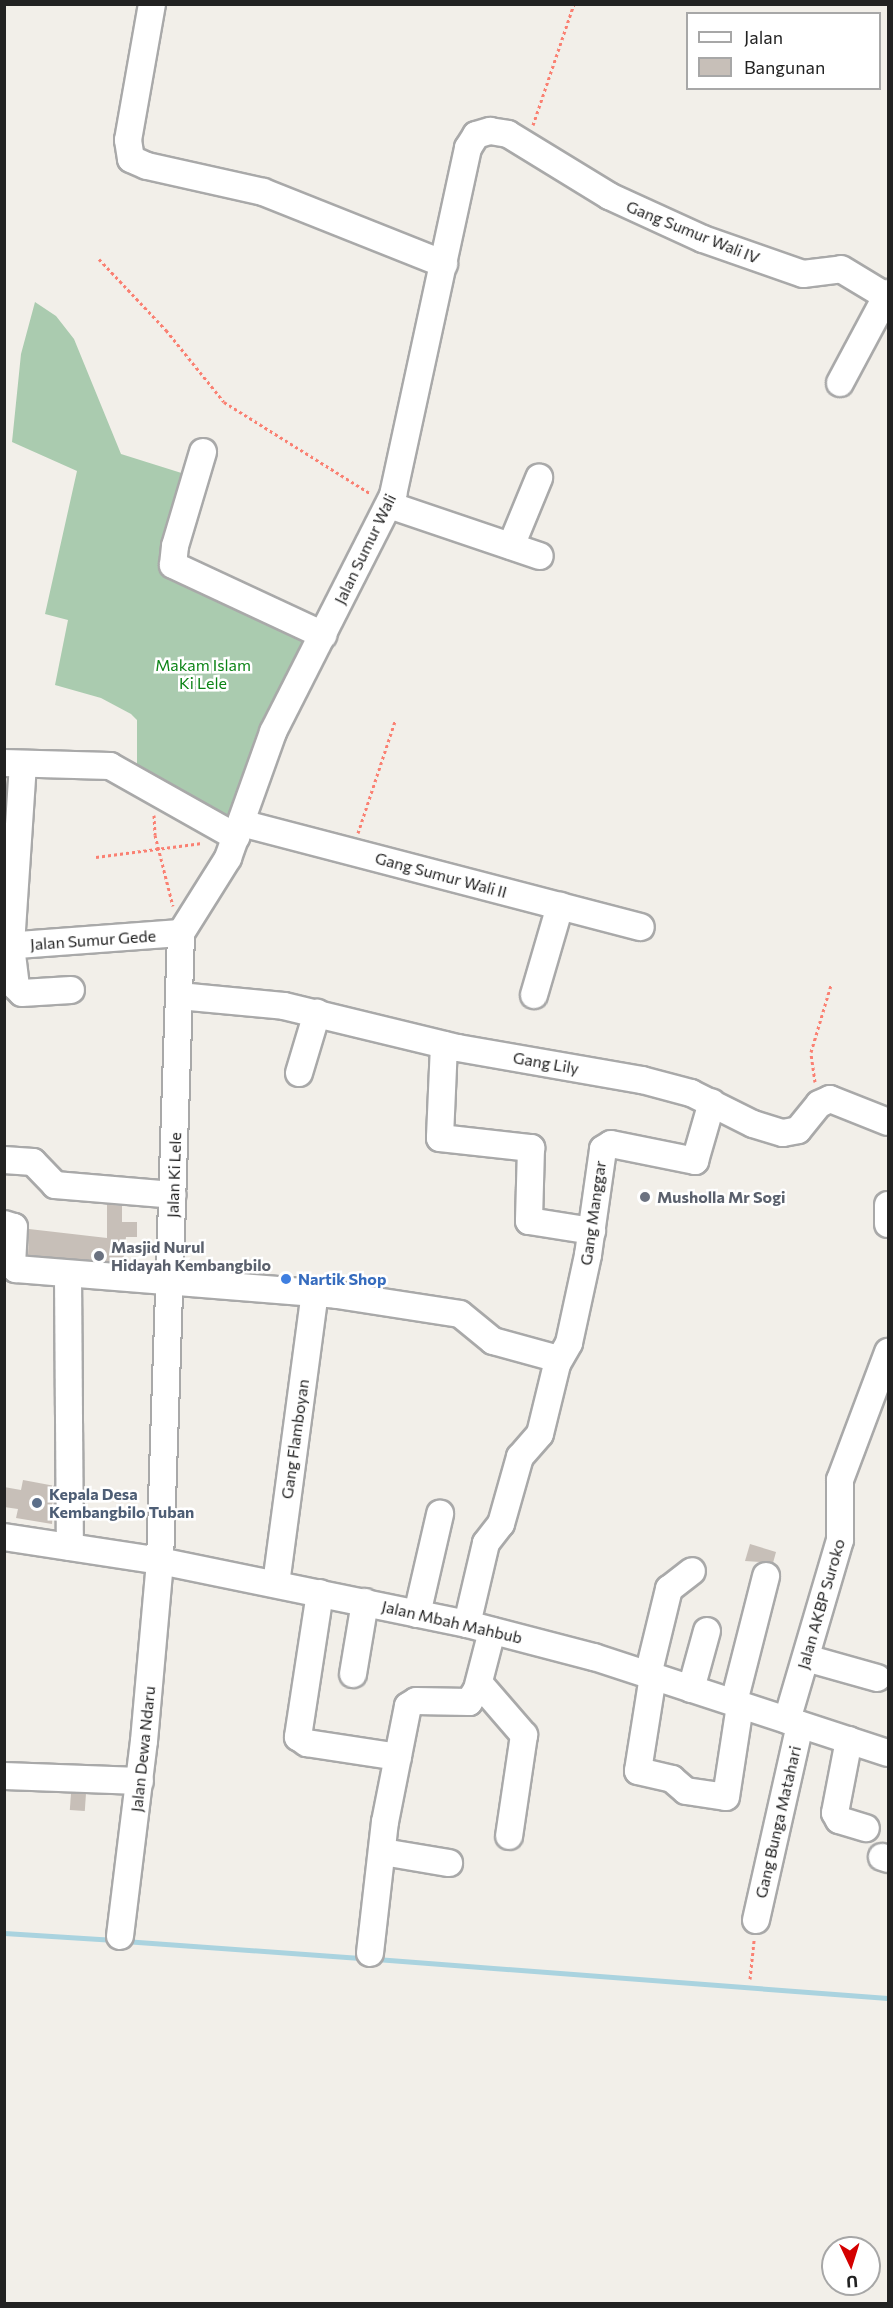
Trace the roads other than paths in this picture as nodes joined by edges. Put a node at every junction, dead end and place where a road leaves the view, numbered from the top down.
1 (152, 4) edge
2 (508, 134) joint
3 (444, 264) junction
4 (887, 294) edge
5 (840, 383) dead end
6 (203, 452) dead end
7 (539, 478) dead end
8 (389, 505) junction
9 (511, 546) junction
10 (540, 556) dead end
11 (323, 635) junction
12 (14, 764) edge
13 (239, 830) junction
14 (560, 906) junction
15 (641, 927) dead end
16 (181, 933) junction
17 (8, 946) edge
18 (71, 990) dead end
19 (534, 995) dead end
20 (179, 996) junction
21 (317, 1013) junction
22 (444, 1045) junction
23 (299, 1073) dead end
24 (712, 1102) junction
25 (888, 1122) edge
26 (4, 1160) edge
27 (173, 1195) junction
28 (888, 1205) edge
29 (4, 1224) edge
30 (888, 1224) edge
31 (592, 1232) junction
32 (68, 1275) junction
33 (170, 1280) junction
34 (315, 1293) junction
35 (888, 1352) edge
36 (559, 1359) junction
37 (440, 1514) dead end
38 (4, 1537) edge
39 (70, 1547) junction
40 (160, 1561) junction
41 (693, 1571) dead end
42 (766, 1576) dead end
43 (276, 1584) junction
44 (320, 1593) junction
45 (365, 1602) junction
46 (417, 1614) junction
47 (466, 1624) junction
48 (492, 1631) junction
49 (707, 1631) dead end
50 (806, 1658) junction
51 (353, 1674) dead end
52 (650, 1675) junction
53 (877, 1678) dead end
54 (479, 1683) junction
55 (691, 1689) junction
56 (737, 1703) junction
57 (794, 1722) junction
58 (849, 1740) junction
59 (888, 1753) edge
60 (398, 1757) junction
61 (4, 1776) edge
62 (140, 1781) junction
63 (866, 1828) dead end
64 (509, 1836) dead end
65 (383, 1852) junction
66 (449, 1863) dead end
67 (756, 1920) road end
68 (120, 1936) dead end
69 (370, 1953) dead end

1 - 3 street
2 - 3 street, Jalan Sumur Wali
2 - 4 street, Gang Sumur Wali IV
3 - 8 street, Jalan Sumur Wali
4 - 5 street
6 - 11 street
7 - 9 street
8 - 9 street
8 - 11 street, Jalan Sumur Wali
9 - 10 street
11 - 13 street, Jalan Sumur Wali
12 - 13 street, Gang Sumur Wali II
12 - 17 street
13 - 14 street, Gang Sumur Wali II
13 - 16 street, Jalan Sumur Wali
14 - 15 street, Gang Sumur Wali II
14 - 19 street
16 - 17 street, Jalan Sumur Gede
16 - 20 street, Jalan Ki Lele
17 - 18 street
20 - 21 street, Gang Lily
20 - 27 street, Jalan Ki Lele
21 - 22 street, Gang Lily
21 - 23 street
22 - 24 street, Gang Lily
22 - 31 street
24 - 25 street, Gang Lily
24 - 31 street, Gang Manggar
26 - 27 street
27 - 33 street, Jalan Ki Lele
28 - 30 street
29 - 32 street
31 - 36 street, Gang Manggar
32 - 33 street
32 - 39 street
33 - 34 street
33 - 40 street, Jalan Ki Lele
34 - 36 street
34 - 43 street, Gang Flamboyan
35 - 50 street, Jalan AKBP Suroko
36 - 47 street, Gang Manggar
37 - 46 street
38 - 39 street, Jalan Mbah Mahbub
39 - 40 street, Jalan Mbah Mahbub
40 - 43 street, Jalan Mbah Mahbub
40 - 62 street, Jalan Dewa Ndaru
41 - 52 street
42 - 56 street
43 - 44 street, Jalan Mbah Mahbub
44 - 45 street, Jalan Mbah Mahbub
44 - 60 street
45 - 46 street, Jalan Mbah Mahbub
45 - 51 street
46 - 47 street, Jalan Mbah Mahbub
47 - 48 street, Jalan Mbah Mahbub
48 - 52 street, Jalan Mbah Mahbub
48 - 54 street
49 - 55 street
50 - 53 street
50 - 57 street, Jalan AKBP Suroko
52 - 55 street, Jalan Mbah Mahbub
52 - 56 street
54 - 60 street
54 - 64 street
55 - 56 street, Jalan Mbah Mahbub
56 - 57 street, Jalan Mbah Mahbub
57 - 58 street, Jalan Mbah Mahbub
57 - 67 street, Gang Bunga Matahari
58 - 59 street, Jalan Mbah Mahbub
58 - 63 street
60 - 65 street
61 - 62 street
62 - 68 street, Jalan Dewa Ndaru
65 - 66 street
65 - 69 street

